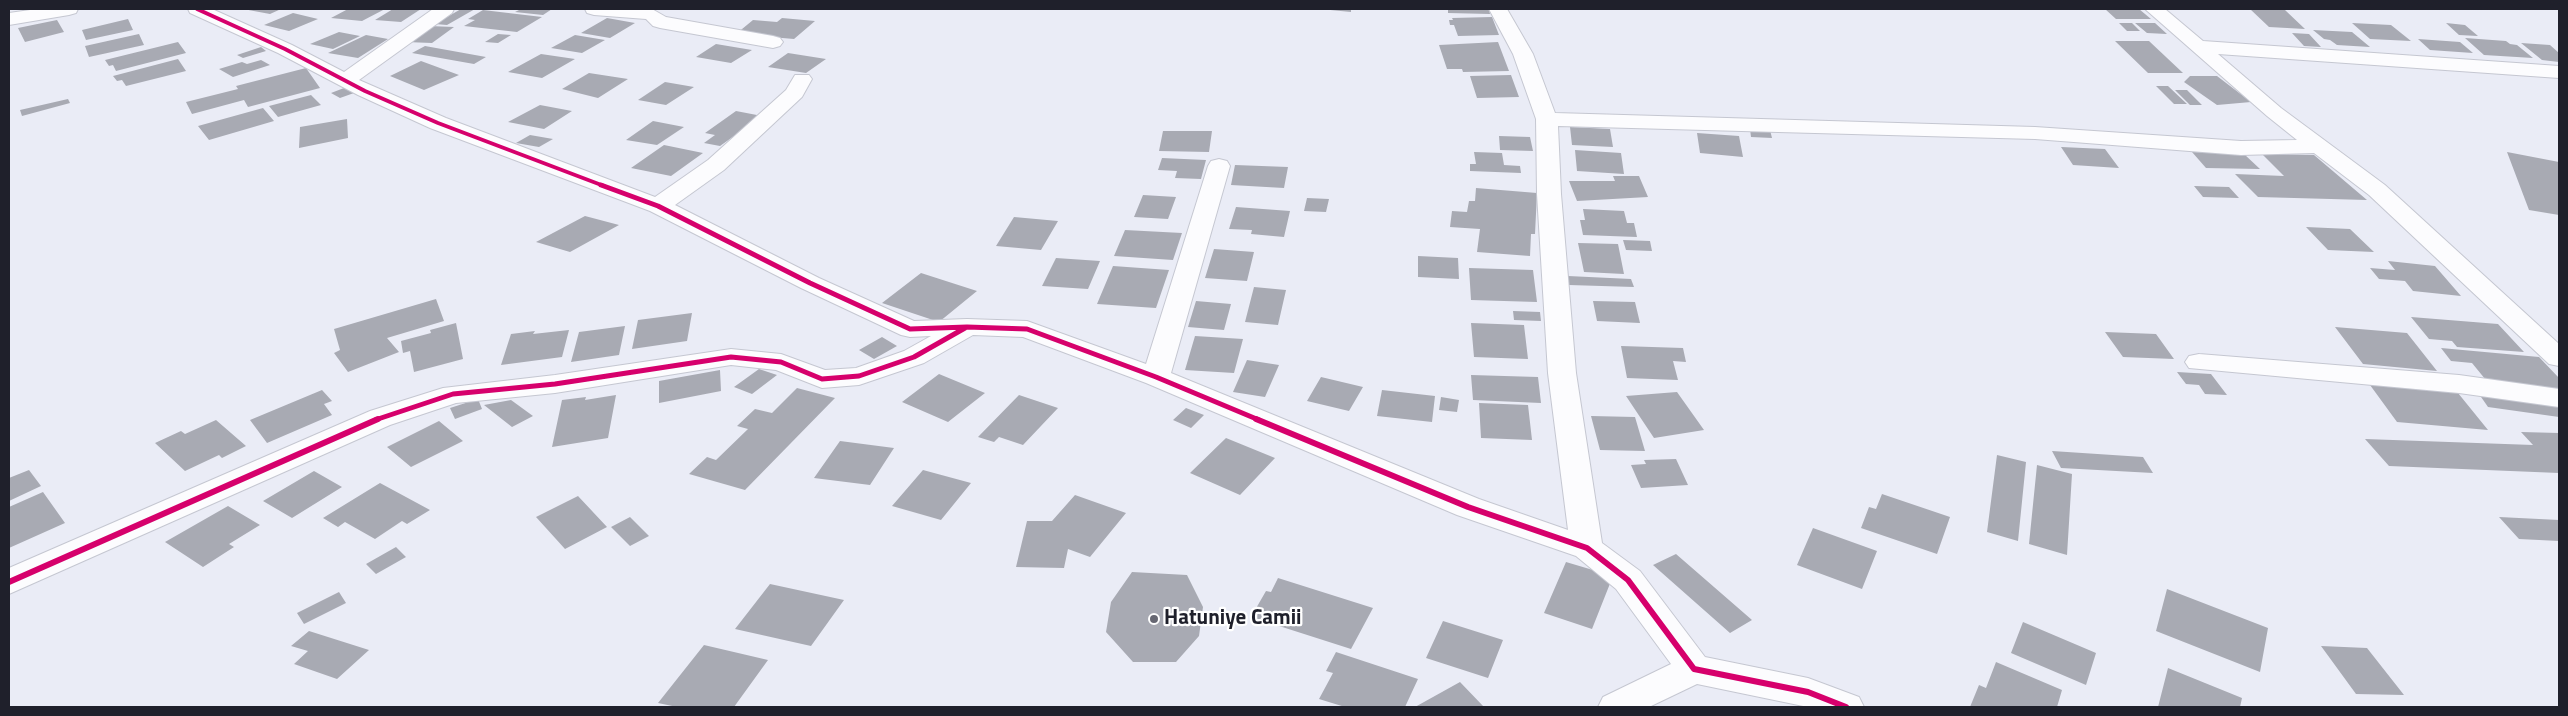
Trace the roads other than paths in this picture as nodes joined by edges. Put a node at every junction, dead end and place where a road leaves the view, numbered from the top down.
1 (70, 9) edge
2 (198, 9) edge
3 (445, 9) edge
4 (594, 9) edge
5 (1498, 9) edge
6 (2154, 9) edge
7 (9, 19) edge
8 (773, 42) dead end
9 (2199, 46) junction
10 (2559, 72) edge
11 (802, 79) dead end
12 (345, 80) junction
13 (1547, 119) junction
14 (2319, 146) junction
15 (1219, 166) dead end
16 (658, 206) junction
17 (967, 327) junction
18 (2559, 358) edge
19 (2199, 362) dead end
20 (1156, 377) junction
21 (2559, 398) edge
22 (1587, 548) junction
23 (9, 582) edge
24 (1694, 669) junction
25 (1616, 707) edge
26 (1846, 707) edge

1 - 7 street
2 - 12 street
3 - 12 street
4 - 8 street
5 - 13 street
6 - 9 street
9 - 10 street
9 - 14 street
11 - 16 street
12 - 16 street
13 - 14 street
13 - 22 street
14 - 18 street
15 - 20 street
16 - 17 street
17 - 20 street
17 - 23 street
19 - 21 street
20 - 22 street
22 - 24 street
24 - 25 street
24 - 26 street

